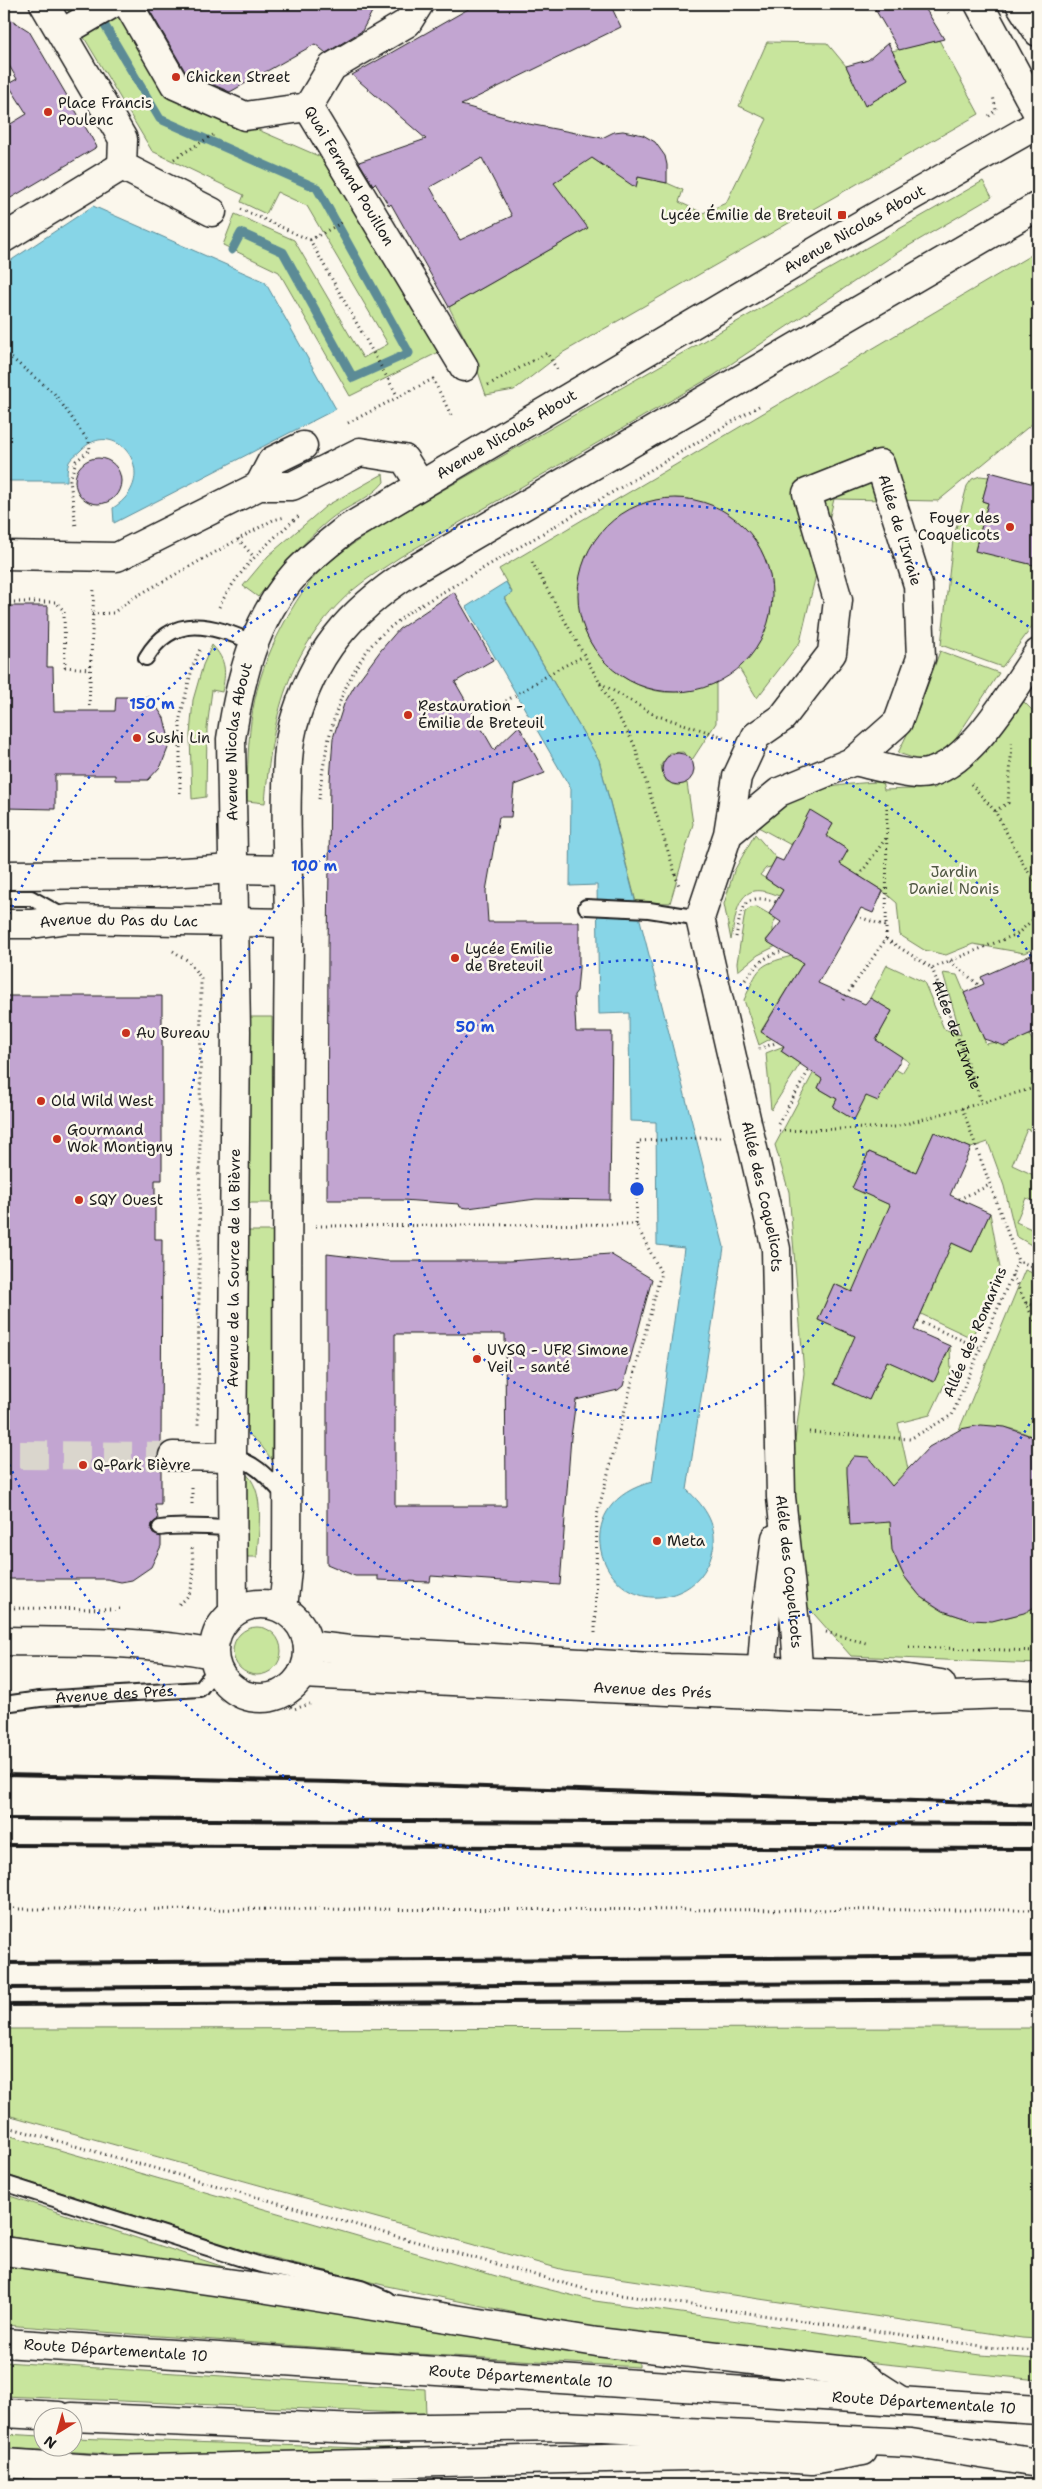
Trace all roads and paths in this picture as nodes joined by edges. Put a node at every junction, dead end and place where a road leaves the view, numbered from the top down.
1 (44, 4) edge
2 (112, 4) edge
3 (128, 4) edge
4 (419, 4) edge
5 (979, 4) edge
6 (1020, 4) edge
7 (68, 30) junction
8 (1038, 32) edge
9 (992, 90) dead end
10 (308, 108) junction
11 (1038, 114) edge
12 (985, 119) dead end
13 (1038, 124) edge
14 (122, 166) junction
15 (1038, 206) edge
16 (370, 208) junction
17 (212, 212) joint
18 (4, 238) edge
19 (310, 240) junction
20 (4, 352) edge
21 (464, 367) dead end
22 (561, 376) dead end
23 (494, 381) dead end
24 (398, 397) junction
25 (385, 404) dead end
26 (762, 404) dead end
27 (452, 417) dead end
28 (303, 446) dead end
29 (420, 484) junction
30 (259, 486) junction
31 (304, 512) dead end
32 (238, 539) junction
33 (4, 555) edge
34 (79, 557) junction
35 (254, 557) dead end
36 (532, 562) dead end
37 (94, 583) dead end
38 (4, 602) edge
39 (92, 614) junction
40 (254, 643) junction
41 (1038, 653) edge
42 (584, 656) junction
43 (146, 658) dead end
44 (90, 669) junction
45 (599, 682) junction
46 (506, 701) dead end
47 (89, 706) dead end
48 (752, 745) junction
49 (854, 761) junction
50 (952, 762) junction
51 (887, 794) dead end
52 (1008, 802) dead end
53 (318, 804) dead end
54 (995, 811) junction
55 (728, 834) junction
56 (887, 837) junction
57 (233, 868) junction
58 (11, 870) edge
59 (286, 870) junction
60 (859, 876) dead end
61 (1038, 885) edge
62 (4, 898) edge
63 (776, 902) dead end
64 (586, 907) dead end
65 (703, 911) junction
66 (1038, 914) edge
67 (856, 916) dead end
68 (68, 919) junction
69 (234, 922) junction
70 (289, 923) junction
71 (4, 924) edge
72 (886, 926) junction
73 (886, 939) junction
74 (735, 944) dead end
75 (170, 949) dead end
76 (784, 951) dead end
77 (950, 961) junction
78 (932, 968) junction
79 (743, 983) dead end
80 (980, 986) dead end
81 (843, 1000) dead end
82 (778, 1042) dead end
83 (754, 1051) dead end
84 (809, 1070) dead end
85 (1038, 1087) edge
86 (982, 1103) junction
87 (962, 1108) junction
88 (708, 1139) dead end
89 (990, 1184) junction
90 (959, 1199) dead end
91 (636, 1224) junction
92 (330, 1226) dead end
93 (1018, 1261) junction
94 (1038, 1268) edge
95 (1012, 1275) junction
96 (1025, 1302) junction
97 (1038, 1307) edge
98 (918, 1321) dead end
99 (1038, 1328) edge
100 (980, 1348) junction
101 (781, 1430) junction
102 (184, 1456) junction
103 (232, 1457) junction
104 (781, 1496) junction
105 (288, 1498) junction
106 (160, 1528) dead end
107 (192, 1528) junction
108 (232, 1528) junction
109 (180, 1604) dead end
110 (4, 1608) edge
111 (123, 1609) dead end
112 (283, 1609) junction
113 (233, 1613) junction
114 (795, 1624) junction
115 (585, 1632) dead end
116 (595, 1633) junction
117 (604, 1633) dead end
118 (4, 1641) edge
119 (870, 1644) dead end
120 (308, 1645) junction
121 (900, 1647) dead end
122 (1038, 1651) edge
123 (215, 1661) junction
124 (302, 1674) junction
125 (760, 1683) junction
126 (800, 1684) junction
127 (1038, 1696) edge
128 (4, 1704) edge
129 (4, 1909) edge
130 (1038, 1910) edge
131 (4, 2126) edge
132 (4, 2182) edge
133 (4, 2251) edge
134 (420, 2314) junction
135 (4, 2343) edge
136 (1038, 2351) edge
137 (899, 2400) junction
138 (1038, 2410) edge
139 (4, 2413) edge
140 (32, 2415) edge
141 (82, 2417) edge
142 (911, 2443) junction
143 (4, 2463) edge
144 (1038, 2463) edge

1 - 7 main road
2 - 7 main road
3 - 10 main road, Quai Fernand Pouillon
4 - 10 main road
5 - 11 main road
6 - 8 main road
7 - 14 main road
9 - 12 path
10 - 16 main road, Quai Fernand Pouillon
13 - 29 main road, Avenue Nicolas About
14 - 17 main road
14 - 18 main road
15 - 59 main road
16 - 19 path
16 - 21 main road, Quai Fernand Pouillon
17 - 19 path
19 - 24 path
20 - 34 path
22 - 23 path
24 - 25 path
24 - 27 path
26 - 53 path
28 - 30 main road
29 - 30 main road
29 - 40 main road, Avenue Nicolas About
30 - 34 main road
31 - 32 path
32 - 35 path
32 - 39 path
33 - 34 main road
36 - 42 path
37 - 39 path
38 - 44 path
39 - 44 path
40 - 43 lane
40 - 57 main road, Avenue Nicolas About
41 - 50 main road
42 - 45 path
42 - 46 path
44 - 47 path
45 - 48 path
45 - 65 path
48 - 49 main road, Allée de l'Ivraie
48 - 55 main road, Allée de l'Ivraie
49 - 50 main road
49 - 55 main road, Allée de l'Ivraie
50 - 54 path
51 - 56 path
52 - 54 path
54 - 61 path
55 - 65 main road, Allée de l'Ivraie
56 - 60 path
56 - 72 path
57 - 58 main road
57 - 59 main road
57 - 69 main road, Avenue Nicolas About
59 - 70 main road
62 - 68 lane
63 - 74 path
64 - 65 lane
65 - 101 main road, Allée des Coquelicots
66 - 77 path, Allée de l'Ivraie
67 - 72 path
68 - 69 main road, Avenue du Pas du Lac
68 - 71 main road, Avenue du Pas du Lac
69 - 70 main road, Avenue du Pas du Lac
69 - 103 main road, Avenue de la Source de la Bièvre
70 - 105 main road
72 - 73 path
73 - 78 path, Allée de l'Ivraie
73 - 81 path
75 - 102 path
76 - 79 path
77 - 78 path, Allée de l'Ivraie
77 - 80 path, Allée de l'Ivraie
78 - 86 path, Allée de l'Ivraie
82 - 83 path
84 - 87 path
85 - 86 path
86 - 87 path
87 - 89 path, Allée des Romarins
88 - 91 path
89 - 90 path
89 - 93 path, Allée des Romarins
91 - 92 path
91 - 116 path
93 - 94 path, Allée des Romarins
93 - 95 path, Allée des Romarins
95 - 96 path
95 - 100 path, Allée des Romarins
96 - 97 path
96 - 99 path
98 - 100 path
100 - 101 path, Allée des Romarins
101 - 104 main road, Allée des Coquelicots
102 - 103 main road
102 - 107 path
103 - 105 lane
103 - 108 main road, Avenue de la Source de la Bièvre
104 - 114 main road, Aléle des Coquelicots
104 - 125 main road, Aléle des Coquelicots
105 - 112 main road
106 - 107 lane
107 - 108 lane
107 - 109 path
108 - 113 main road, Avenue de la Source de la Bièvre
110 - 111 path
112 - 113 main road, Avenue des Prés
112 - 120 main road
113 - 123 main road, Avenue des Prés
114 - 119 path
114 - 126 main road, Aléle des Coquelicots
115 - 116 path
116 - 117 path
118 - 123 main road
120 - 124 main road
120 - 125 main road, Avenue des Prés
121 - 122 path
123 - 124 main road
123 - 128 lane, Avenue des Prés
124 - 125 main road, Avenue des Prés
125 - 126 main road, Avenue des Prés
126 - 127 main road, Avenue des Prés
129 - 130 path
131 - 136 path
132 - 134 lane
133 - 134 main road
134 - 137 main road
135 - 137 main road, Route Départementale 10
137 - 138 main road, Route Départementale 10
139 - 140 main road
141 - 142 main road
142 - 143 main road
142 - 144 main road

